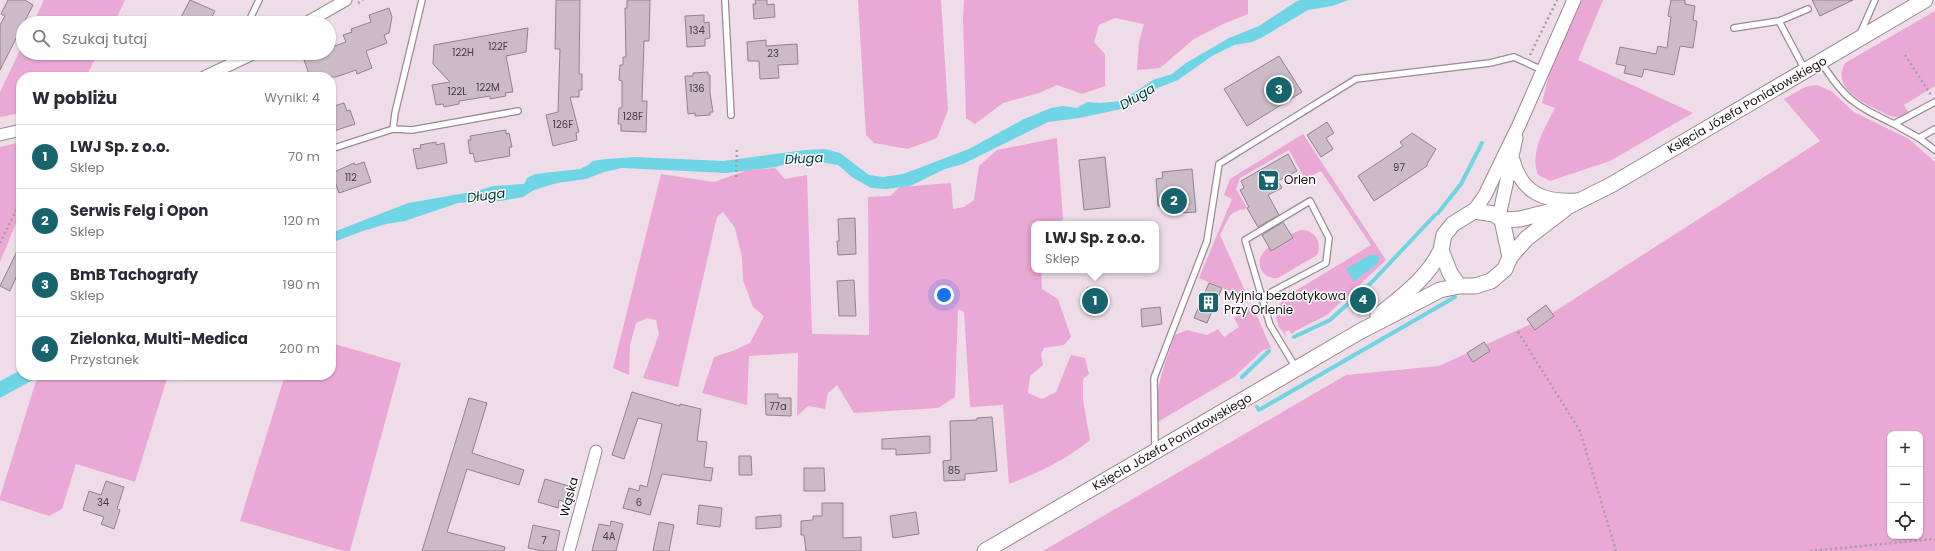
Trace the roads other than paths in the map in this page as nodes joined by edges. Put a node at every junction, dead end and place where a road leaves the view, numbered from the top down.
1 (259, 0) edge
2 (346, 0) edge
3 (422, 0) edge
4 (725, 0) edge
5 (1574, 0) edge
6 (1875, 0) edge
7 (1925, 0) edge
8 (1808, 10) dead end
9 (251, 16) edge
10 (318, 16) edge
11 (1779, 21) junction
12 (1734, 28) dead end
13 (1857, 40) junction
14 (235, 60) edge
15 (1821, 62) junction
16 (1542, 70) junction
17 (1805, 71) junction
18 (213, 72) edge
19 (1935, 102) edge
20 (518, 111) dead end
21 (731, 115) dead end
22 (1894, 124) junction
23 (1519, 125) junction
24 (394, 129) junction
25 (1935, 129) edge
26 (16, 131) edge
27 (0, 135) edge
28 (1919, 138) junction
29 (336, 147) edge
30 (1935, 150) edge
31 (1512, 158) junction
32 (1582, 200) junction
33 (1567, 207) junction
34 (1474, 211) junction
35 (1500, 218) junction
36 (1441, 250) junction
37 (1510, 257) junction
38 (1459, 286) junction
39 (1262, 297) junction
40 (1359, 332) junction
41 (1296, 369) junction
42 (596, 451) dead end
43 (1155, 451) junction
44 (569, 551) edge
45 (985, 551) edge

1 - 9 lane
2 - 10 street
3 - 24 lane
4 - 21 lane
5 - 16 street
6 - 13 lane
7 - 13 main road, Księcia Józefa Poniatowskiego
8 - 11 lane
11 - 12 lane
11 - 17 lane
13 - 15 main road, Księcia Józefa Poniatowskiego
14 - 18 street
15 - 17 main road, Księcia Józefa Poniatowskiego
15 - 22 lane
16 - 23 street
16 - 43 lane
17 - 32 main road, Księcia Józefa Poniatowskiego
19 - 22 lane
20 - 24 lane
22 - 28 lane
23 - 31 street
23 - 34 street
24 - 29 lane
25 - 28 lane
26 - 27 street
28 - 30 lane
31 - 32 street
31 - 35 street
32 - 33 main road, Księcia Józefa Poniatowskiego
33 - 35 main road, Księcia Józefa Poniatowskiego
33 - 37 main road, Księcia Józefa Poniatowskiego
34 - 35 main road
34 - 36 main road
35 - 37 main road
36 - 38 main road
36 - 40 main road, Księcia Józefa Poniatowskiego
37 - 38 main road
38 - 40 main road, Księcia Józefa Poniatowskiego
39 - 39 lane
39 - 41 lane
40 - 41 main road, Księcia Józefa Poniatowskiego
41 - 43 main road, Księcia Józefa Poniatowskiego
42 - 44 street, Wąska
43 - 45 main road, Księcia Józefa Poniatowskiego

